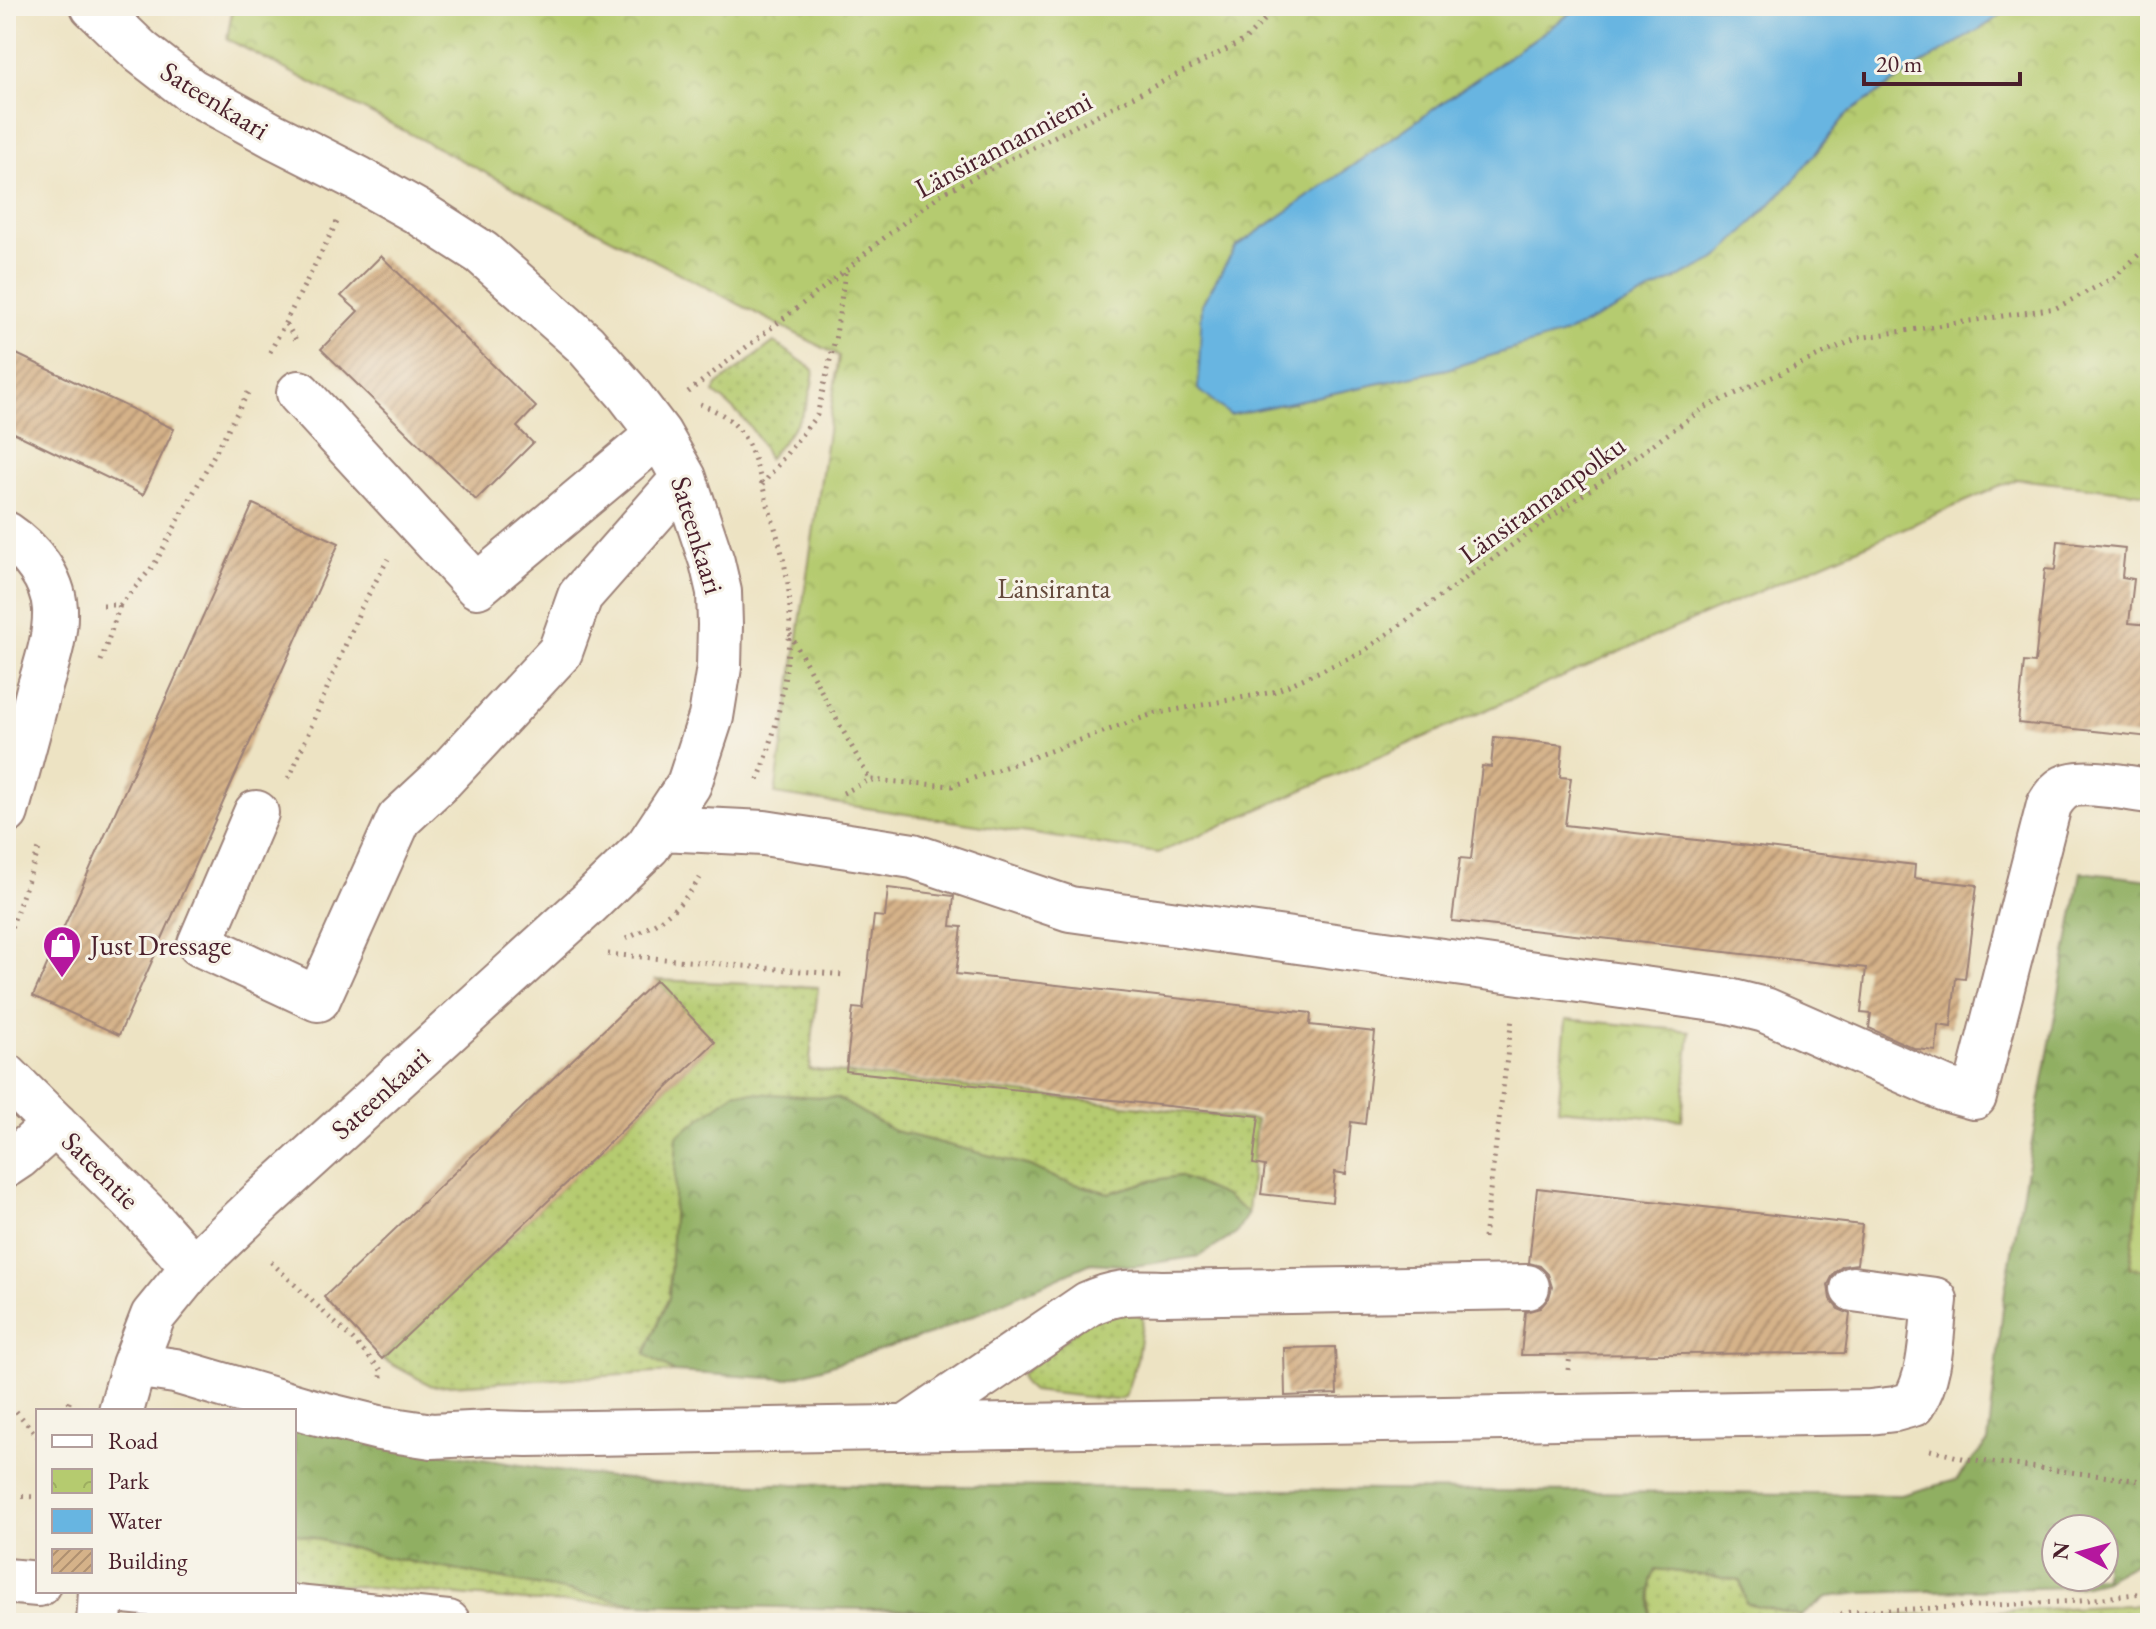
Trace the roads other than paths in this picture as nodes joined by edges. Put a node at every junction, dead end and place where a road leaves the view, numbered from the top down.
1 (93, 6) edge
2 (299, 393) dead end
3 (659, 434) junction
4 (684, 478) junction
5 (6, 534) edge
6 (2150, 791) edge
7 (6, 812) edge
8 (256, 813) road end
9 (661, 828) junction
10 (6, 1076) edge
11 (55, 1124) junction
12 (6, 1165) edge
13 (193, 1267) junction
14 (1527, 1287) dead end
15 (1853, 1289) dead end
16 (134, 1365) junction
17 (122, 1409) edge
18 (906, 1428) junction
19 (6, 1581) edge
20 (36, 1584) edge
21 (101, 1593) edge
22 (145, 1593) edge
23 (99, 1623) edge
24 (448, 1623) edge

1 - 3 street, Sateenkaari
2 - 3 street
3 - 4 street, Sateenkaari
4 - 8 street
4 - 9 street, Sateenkaari
5 - 7 street
6 - 9 street
9 - 13 street, Sateenkaari
10 - 11 street, Sateentie
11 - 12 street
11 - 13 street, Sateentie
13 - 16 street, Sateenkaari
14 - 18 street
15 - 18 street
16 - 17 street, Sateenkaari
16 - 18 street
19 - 20 street
21 - 23 street
22 - 24 street

